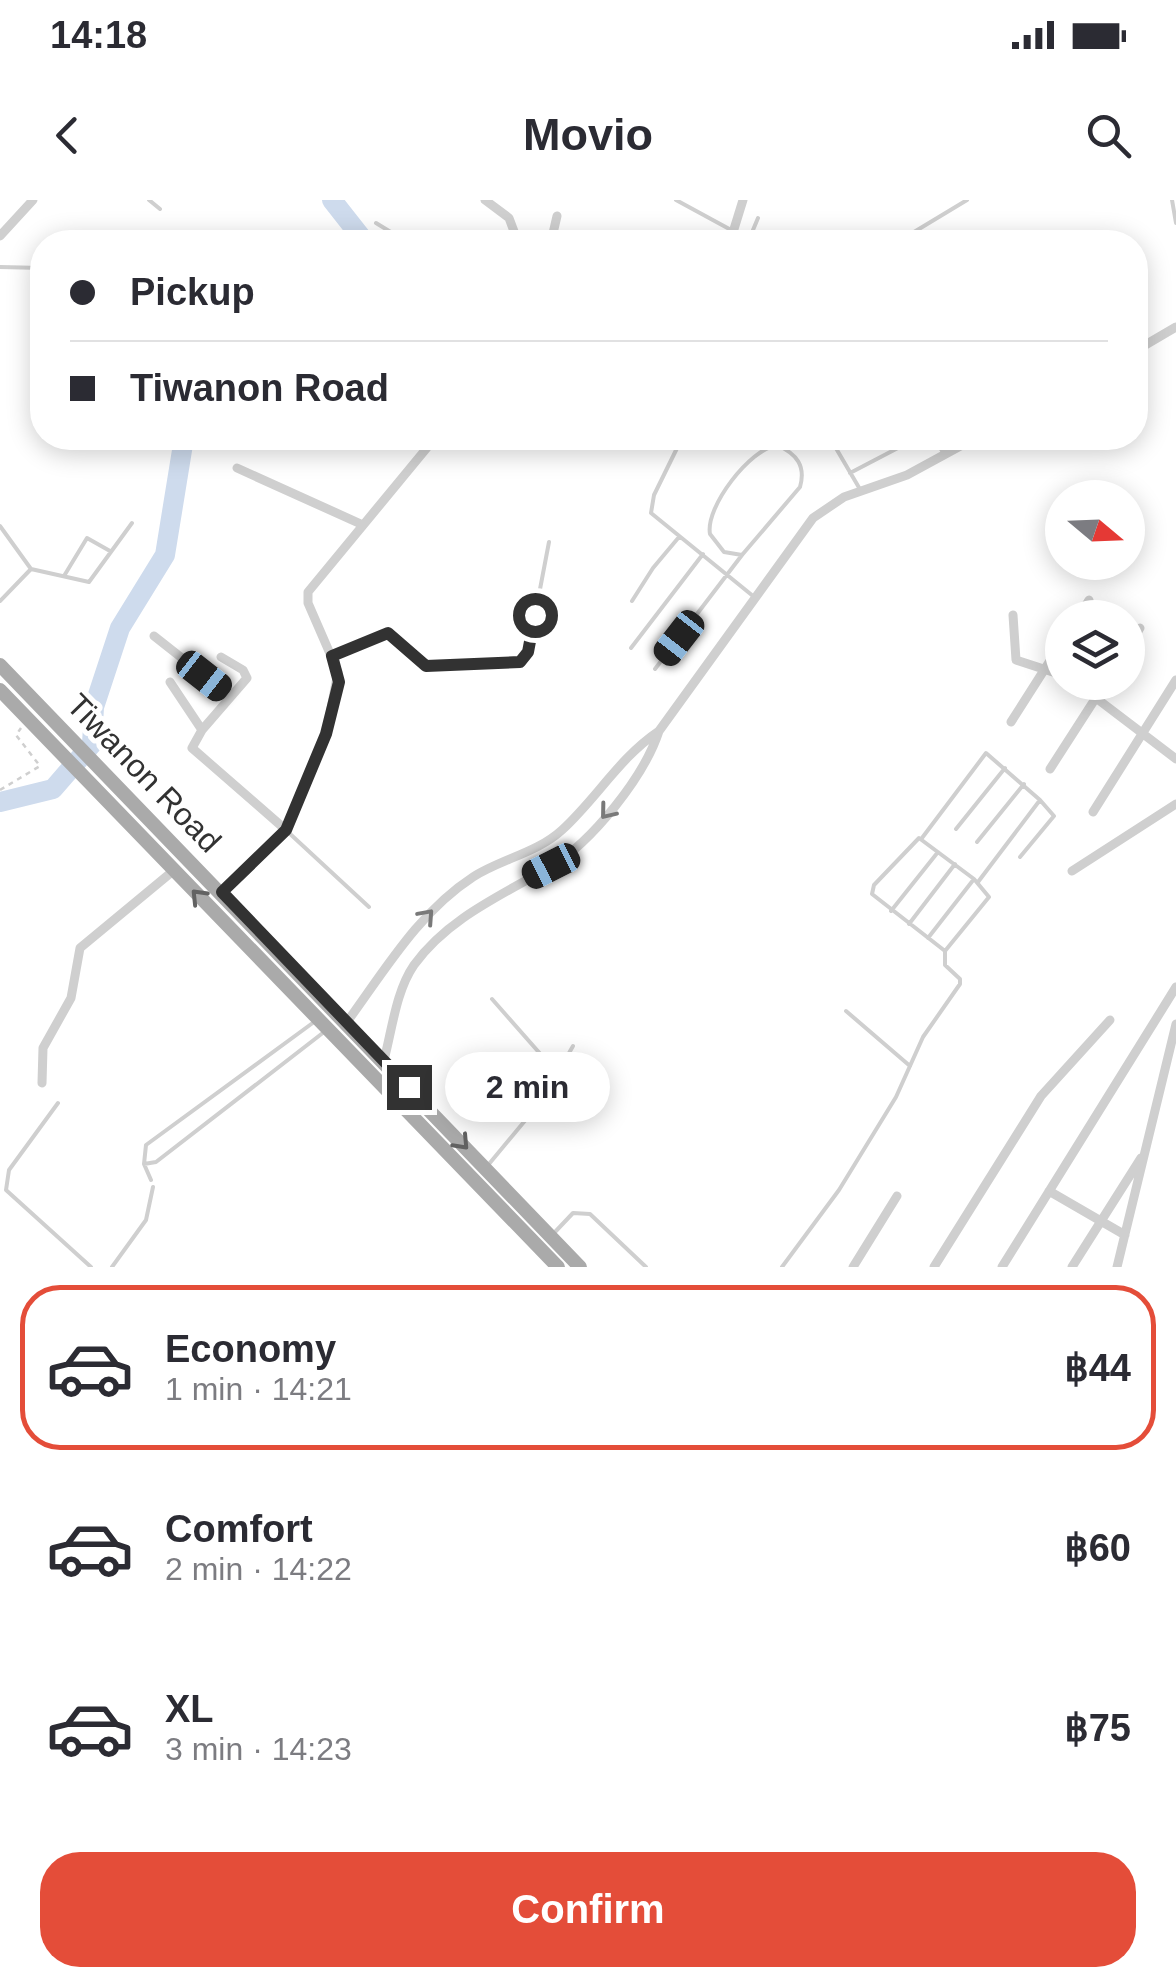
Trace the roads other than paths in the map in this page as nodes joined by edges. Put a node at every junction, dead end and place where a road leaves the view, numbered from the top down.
1 (33, 200) edge
2 (149, 200) edge
3 (484, 200) edge
4 (676, 200) edge
5 (743, 200) edge
6 (967, 200) edge
7 (1172, 200) edge
8 (160, 209) dead end
9 (557, 216) dead end
10 (758, 218) dead end
11 (376, 223) dead end
12 (1176, 223) edge
13 (387, 230) edge
14 (514, 230) edge
15 (554, 230) edge
16 (731, 230) edge
17 (733, 230) edge
18 (753, 230) edge
19 (917, 230) edge
20 (0, 236) edge
21 (0, 267) edge
22 (30, 268) edge
23 (1176, 327) edge
24 (1148, 343) edge
25 (425, 450) edge
26 (676, 450) edge
27 (761, 450) edge
28 (789, 450) edge
29 (837, 450) edge
30 (894, 450) edge
31 (942, 450) edge
32 (952, 450) edge
33 (944, 454) junction
34 (237, 468) dead end
35 (850, 473) junction
36 (860, 492) junction
37 (132, 523) dead end
38 (363, 525) junction
39 (0, 526) edge
40 (679, 537) junction
41 (549, 542) dead end
42 (112, 552) junction
43 (724, 552) junction
44 (703, 554) junction
45 (742, 555) junction
46 (715, 565) junction
47 (32, 569) junction
48 (64, 576) junction
49 (728, 576) junction
50 (753, 596) junction
51 (0, 600) edge
52 (632, 601) dead end
53 (1013, 615) dead end
54 (154, 636) dead end
55 (630, 648) dead end
56 (332, 656) junction
57 (221, 657) dead end
58 (0, 665) edge
59 (1045, 667) edge
60 (655, 669) dead end
61 (1045, 671) edge
62 (1176, 680) edge
63 (170, 682) dead end
64 (0, 690) edge
65 (230, 696) junction
66 (1095, 700) edge
67 (1099, 700) edge
68 (1011, 722) dead end
69 (202, 730) junction
70 (658, 731) junction
71 (1144, 732) junction
72 (1174, 753) edge
73 (1005, 768) junction
74 (1050, 769) dead end
75 (1024, 784) junction
76 (1040, 800) junction
77 (1176, 804) edge
78 (1093, 812) dead end
79 (956, 829) dead end
80 (286, 830) junction
81 (922, 838) junction
82 (976, 842) dead end
83 (940, 851) junction
84 (1020, 857) dead end
85 (955, 864) junction
86 (173, 871) junction
87 (1072, 872) dead end
88 (976, 880) junction
89 (222, 892) junction
90 (369, 908) dead end
91 (891, 911) junction
92 (909, 924) junction
93 (928, 938) junction
94 (401, 949) junction
95 (945, 950) junction
96 (416, 964) junction
97 (1176, 987) edge
98 (492, 999) dead end
99 (846, 1010) dead end
100 (1110, 1020) dead end
101 (347, 1022) junction
102 (323, 1024) junction
103 (1176, 1024) edge
104 (573, 1046) dead end
105 (384, 1060) junction
106 (910, 1066) junction
107 (558, 1074) junction
108 (42, 1083) dead end
109 (58, 1103) dead end
110 (1145, 1152) junction
111 (144, 1164) junction
112 (486, 1168) junction
113 (152, 1180) dead end
114 (154, 1187) dead end
115 (1049, 1190) junction
116 (897, 1196) dead end
117 (1101, 1221) junction
118 (551, 1236) junction
119 (1125, 1236) junction
120 (91, 1267) edge
121 (112, 1267) edge
122 (558, 1267) edge
123 (580, 1267) edge
124 (646, 1267) edge
125 (782, 1267) edge
126 (853, 1267) edge
127 (934, 1267) edge
128 (1002, 1267) edge
129 (1072, 1267) edge
130 (1117, 1267) edge

1 - 20 street
2 - 8 lane
3 - 14 street
4 - 16 lane
5 - 17 street
6 - 19 lane
7 - 12 lane
9 - 15 street
10 - 18 lane
11 - 13 lane
21 - 22 lane
23 - 24 street
25 - 38 street
26 - 40 lane
27 - 43 lane
28 - 45 lane
29 - 35 lane
30 - 35 lane
31 - 33 lane
32 - 33 street
33 - 36 street
34 - 38 street
35 - 36 lane
36 - 50 street
37 - 42 lane
38 - 56 street
39 - 47 lane
40 - 44 lane
40 - 52 lane
41 - 56 lane
42 - 48 lane
42 - 48 lane
43 - 45 lane
43 - 46 lane
44 - 46 lane
44 - 55 lane
45 - 49 lane
46 - 49 lane
47 - 48 lane
47 - 51 lane
49 - 50 lane
49 - 60 lane
50 - 70 street
53 - 59 street
54 - 65 street
56 - 80 street
57 - 65 street
58 - 89 main road, Tiwanon Road
61 - 68 street
62 - 71 street
63 - 69 street
64 - 86 main road, Tiwanon Road
65 - 69 street
66 - 74 street
67 - 71 street
69 - 80 street
94 -> 70 street
70 -> 96 street
71 - 72 street
71 - 78 street
73 - 75 lane
73 - 79 lane
73 - 81 lane
75 - 76 lane
75 - 82 lane
76 - 84 lane
76 - 88 lane
77 - 87 street
80 - 89 street
80 - 90 lane
81 - 83 lane
81 - 91 lane
83 - 85 lane
83 - 91 lane
85 - 88 lane
85 - 92 lane
102 -> 86 main road, Tiwanon Road
86 - 108 street
88 - 93 lane
88 - 95 lane
89 - 101 main road, Tiwanon Road
91 - 92 lane
92 - 93 lane
93 - 95 lane
94 - 96 street
94 - 101 street
95 - 106 lane
96 - 105 street
97 - 115 street
98 - 107 lane
99 - 106 lane
100 - 127 street
101 - 105 main road, Tiwanon Road
102 - 111 lane
102 - 111 lane
102 - 122 main road, Tiwanon Road
103 - 110 street
104 - 107 lane
105 -> 112 main road, Tiwanon Road
106 - 125 lane
107 - 112 lane
109 - 120 lane
110 - 117 street
110 - 119 street
111 - 113 lane
112 - 118 main road, Tiwanon Road
114 - 121 lane
115 - 117 street
115 - 128 street
116 - 126 street
117 - 119 street
117 - 129 street
118 - 123 main road, Tiwanon Road
118 - 124 lane
119 - 130 street

